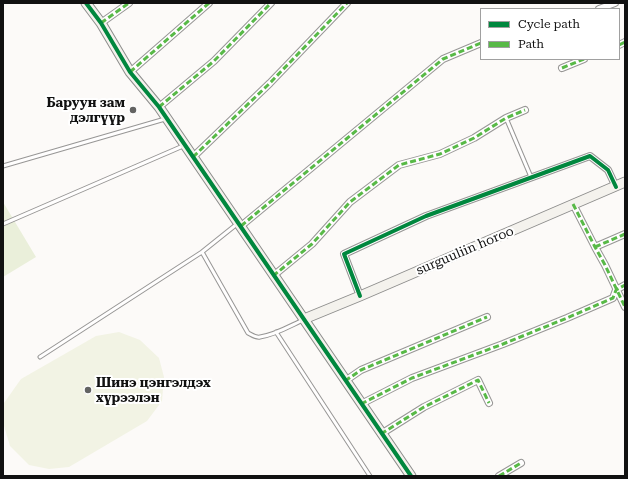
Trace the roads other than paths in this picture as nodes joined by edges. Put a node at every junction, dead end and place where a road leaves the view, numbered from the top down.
1 (86, 3) edge
2 (129, 3) edge
3 (209, 3) edge
4 (271, 3) edge
5 (347, 3) edge
6 (615, 3) edge
7 (122, 5) edge
8 (602, 6) edge
9 (101, 23) junction
10 (480, 43) edge
11 (582, 60) edge
12 (562, 68) dead end
13 (130, 72) junction
14 (159, 107) junction
15 (525, 110) dead end
16 (506, 118) junction
17 (166, 119) junction
18 (184, 145) junction
19 (192, 157) junction
20 (3, 166) edge
21 (531, 177) junction
22 (625, 182) edge
23 (616, 187) junction
24 (573, 204) junction
25 (3, 224) edge
26 (240, 224) junction
27 (625, 234) edge
28 (595, 247) junction
29 (202, 252) junction
30 (273, 276) junction
31 (625, 285) edge
32 (616, 290) junction
33 (360, 296) junction
34 (625, 307) edge
35 (487, 317) dead end
36 (304, 319) junction
37 (276, 332) junction
38 (40, 357) dead end
39 (345, 381) junction
40 (489, 403) dead end
41 (361, 404) junction
42 (381, 434) junction
43 (521, 463) dead end
44 (370, 476) edge
45 (411, 476) edge
46 (499, 476) edge

1 - 9 street
2 - 7 street
3 - 13 street
4 - 14 street
5 - 19 street
6 - 8 street
7 - 9 street
9 - 13 street
10 - 26 street
11 - 12 street
13 - 14 street
14 - 17 street
15 - 16 street
16 - 21 lane
16 - 30 street
17 - 18 street
17 - 20 lane
18 - 19 street
18 - 25 lane
19 - 26 street
21 - 23 street
21 - 33 street
22 - 23 street, surguuliin horoo
23 - 24 street, surguuliin horoo
24 - 28 street
24 - 33 street, surguuliin horoo
26 - 29 lane
26 - 30 street
27 - 28 street
28 - 32 street
29 - 37 lane
29 - 38 lane
30 - 36 street
31 - 32 street
32 - 34 street
32 - 41 street
33 - 36 street, surguuliin horoo
35 - 39 street
36 - 37 lane
36 - 39 street
37 - 44 lane
39 - 41 street
40 - 42 street
41 - 42 street
42 - 45 street
43 - 46 street

